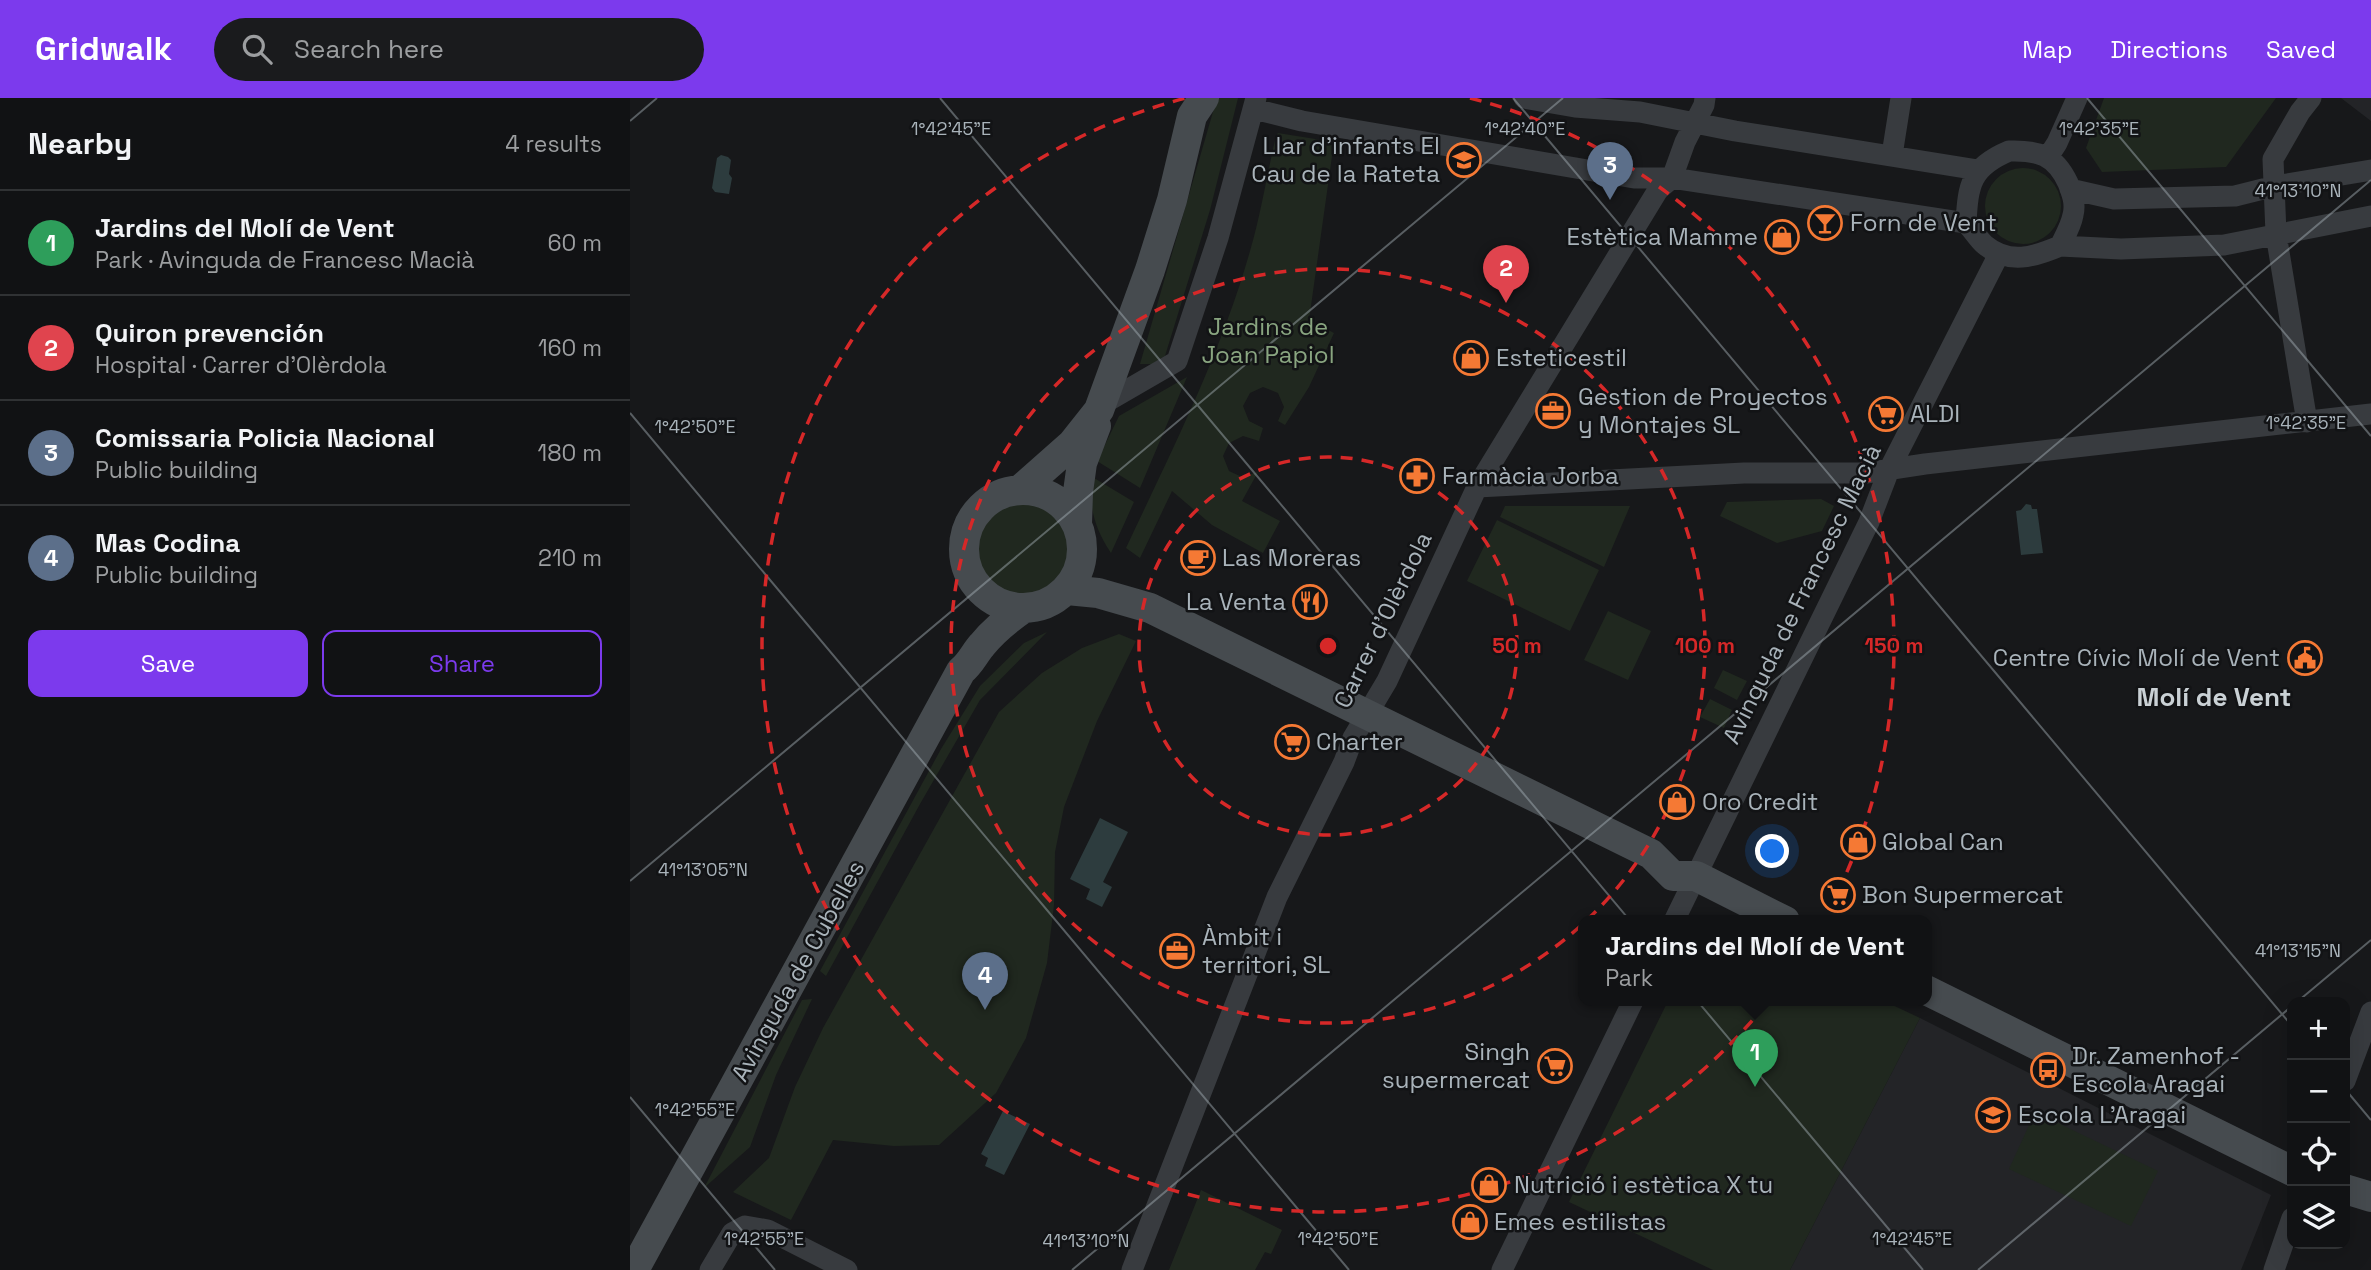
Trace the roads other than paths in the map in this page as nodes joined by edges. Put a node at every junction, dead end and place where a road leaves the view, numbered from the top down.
1 (1524, 98) edge
2 (1705, 98) edge
3 (1901, 98) edge
4 (2077, 98) edge
5 (2311, 98) edge
6 (1197, 101) edge
7 (1255, 104) edge
8 (1694, 124) junction
9 (1892, 155) junction
10 (2048, 158) junction
11 (1978, 170) junction
12 (2371, 170) edge
13 (1672, 178) junction
14 (2275, 186) junction
15 (2070, 189) junction
16 (2371, 216) edge
17 (1966, 223) junction
18 (2276, 234) junction
19 (2060, 246) junction
20 (1999, 254) junction
21 (1099, 409) junction
22 (2371, 414) edge
23 (2307, 422) junction
24 (1889, 470) junction
25 (1477, 486) junction
26 (1021, 489) junction
27 (1077, 524) junction
28 (1081, 555) junction
29 (1067, 590) junction
30 (985, 596) junction
31 (1143, 606) junction
32 (1024, 608) junction
33 (961, 671) junction
34 (1367, 715) junction
35 (1696, 876) junction
36 (1677, 915) edge
37 (1773, 915) edge
38 (1932, 992) edge
39 (1631, 1006) edge
40 (2371, 1012) edge
41 (2350, 1068) edge
42 (2287, 1169) edge
43 (2350, 1191) edge
44 (2371, 1197) edge
45 (2287, 1232) edge
46 (634, 1270) edge
47 (710, 1270) edge
48 (847, 1270) edge
49 (1132, 1270) edge
50 (1502, 1270) edge
51 (2274, 1270) edge

1 - 8 street
2 - 8 street, Carrer d'Olèrdola
3 - 9 street
4 - 10 street
5 - 14 street
6 - 21 street
7 - 13 street
7 - 21 street
8 - 9 street
8 - 13 street, Carrer d'Olèrdola
9 - 11 street
10 - 11 street
10 - 15 street
11 - 17 street
12 - 14 street
13 - 17 street
13 - 25 street, Carrer d'Olèrdola
14 - 15 street
14 - 18 street
15 - 19 street
16 - 18 street
17 - 20 street
18 - 19 street
18 - 23 street
19 - 20 street
20 - 24 street, Avinguda de Francesc Macià
21 - 26 street
21 - 27 street
22 - 23 street
23 - 24 street
24 - 25 street
24 - 35 street, Avinguda de Francesc Macià
25 - 34 street, Carrer d'Olèrdola
26 - 27 street
26 - 30 street
27 - 28 street
28 - 29 street
28 - 31 street
29 - 31 street
29 - 32 street
30 - 32 street
30 - 33 street
31 - 34 street
32 - 33 street
33 - 46 street, Avinguda de Cubelles
34 - 35 street
34 - 49 street, Carrer d'Olèrdola
35 - 36 street, Avinguda de Francesc Macià
35 - 37 street
38 - 42 street
39 - 50 street
40 - 41 street
43 - 44 street
45 - 51 street
47 - 48 street

